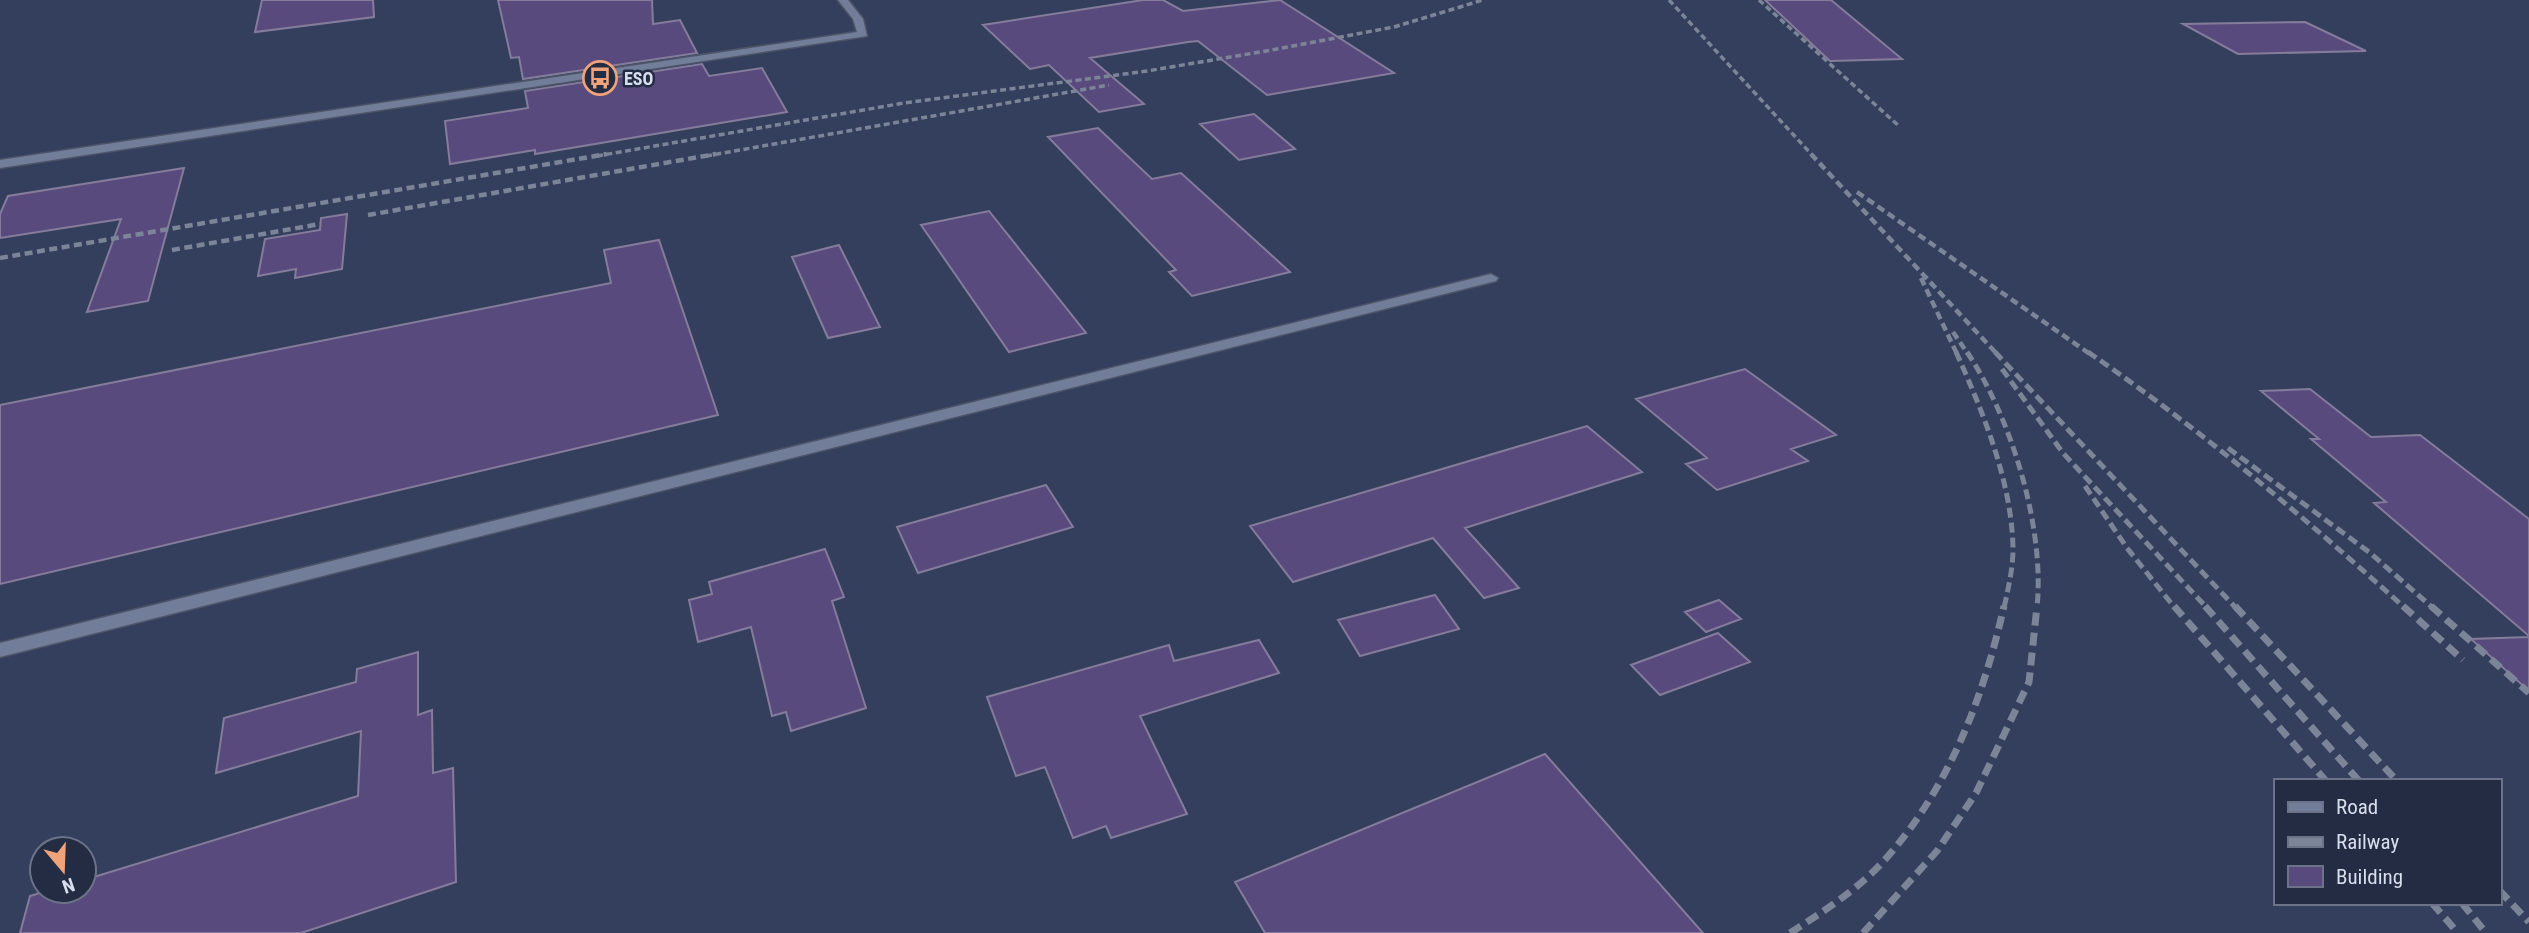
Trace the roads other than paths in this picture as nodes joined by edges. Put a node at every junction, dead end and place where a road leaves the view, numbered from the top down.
1 (844, 0) edge
2 (0, 164) edge
3 (1491, 278) dead end
4 (0, 650) edge

1 - 2 street
3 - 4 street

